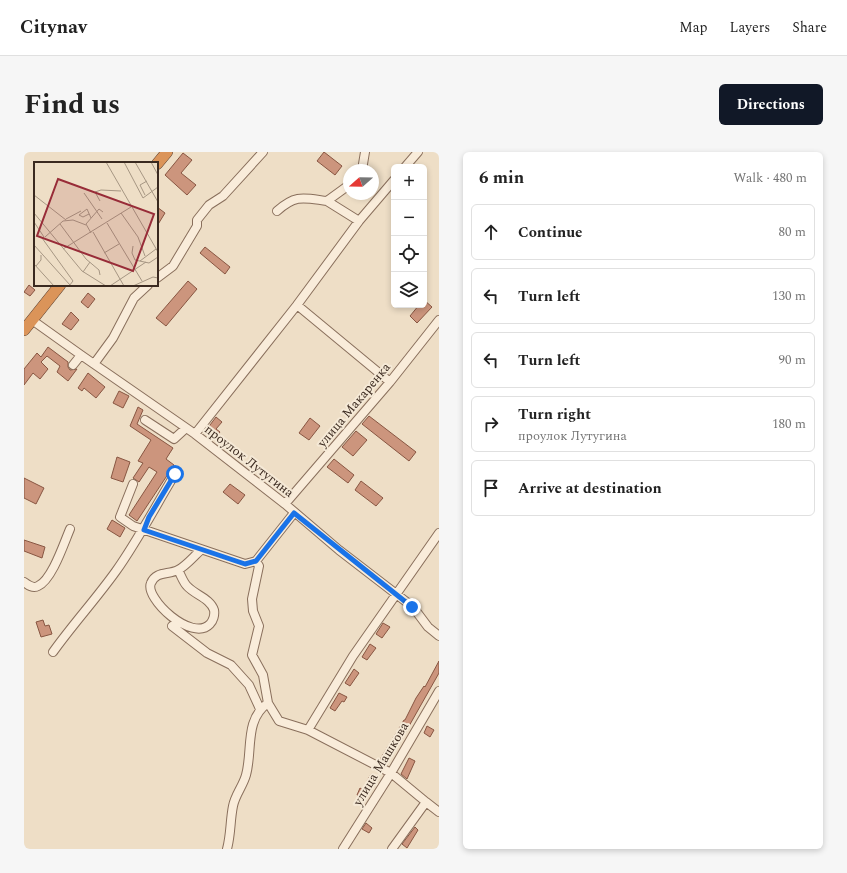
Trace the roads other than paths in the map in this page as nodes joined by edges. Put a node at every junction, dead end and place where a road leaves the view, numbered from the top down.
1 (167, 152) edge
2 (263, 152) edge
3 (365, 152) edge
4 (418, 152) edge
5 (158, 163) edge
6 (363, 164) edge
7 (408, 164) edge
8 (391, 184) edge
9 (343, 189) edge
10 (327, 200) junction
11 (277, 211) dead end
12 (359, 221) junction
13 (158, 277) edge
14 (59, 286) edge
15 (147, 286) edge
16 (297, 306) junction
17 (32, 320) junction
18 (439, 320) edge
19 (24, 330) edge
20 (81, 356) junction
21 (94, 364) junction
22 (73, 365) dead end
23 (390, 382) junction
24 (145, 420) dead end
25 (186, 428) junction
26 (195, 434) junction
27 (175, 474) dead end
28 (133, 484) dead end
29 (285, 504) junction
30 (294, 513) junction
31 (70, 529) dead end
32 (144, 530) junction
33 (439, 533) edge
34 (200, 550) junction
35 (256, 561) junction
36 (178, 570) junction
37 (24, 582) edge
38 (396, 594) junction
39 (172, 626) dead end
40 (439, 636) edge
41 (53, 652) dead end
42 (439, 691) edge
43 (268, 703) junction
44 (260, 709) junction
45 (308, 730) junction
46 (391, 773) junction
47 (426, 802) junction
48 (439, 812) edge
49 (227, 849) edge
50 (343, 849) edge
51 (392, 849) edge

1 - 5 highway
2 - 13 street
3 - 6 street
4 - 7 street
8 - 12 street
9 - 10 street
10 - 11 street
10 - 12 street
12 - 16 street
14 - 17 highway
15 - 21 street
16 - 23 street
16 - 26 street
17 - 19 highway
17 - 20 street, проулок Лутугина
18 - 23 street, улица Макаренка
20 - 21 street, проулок Лутугина
20 - 22 street
21 - 25 street, проулок Лутугина
23 - 29 street, улица Макаренка
24 - 25 street
25 - 26 street, проулок Лутугина
26 - 29 street, проулок Лутугина
27 - 32 street
28 - 32 street
29 - 30 street, проулок Лутугина
30 - 35 street
30 - 38 street, проулок Лутугина
31 - 37 street
32 - 34 street
32 - 41 street
33 - 38 street
34 - 35 street
34 - 36 street
35 - 43 street
36 - 36 street
38 - 40 street, проулок Лутугина
38 - 45 street
39 - 44 street
42 - 46 street, улица Машкова
43 - 44 street
43 - 45 street
44 - 49 street
45 - 46 street
46 - 47 street
46 - 50 street, улица Машкова
47 - 48 street
47 - 51 street

